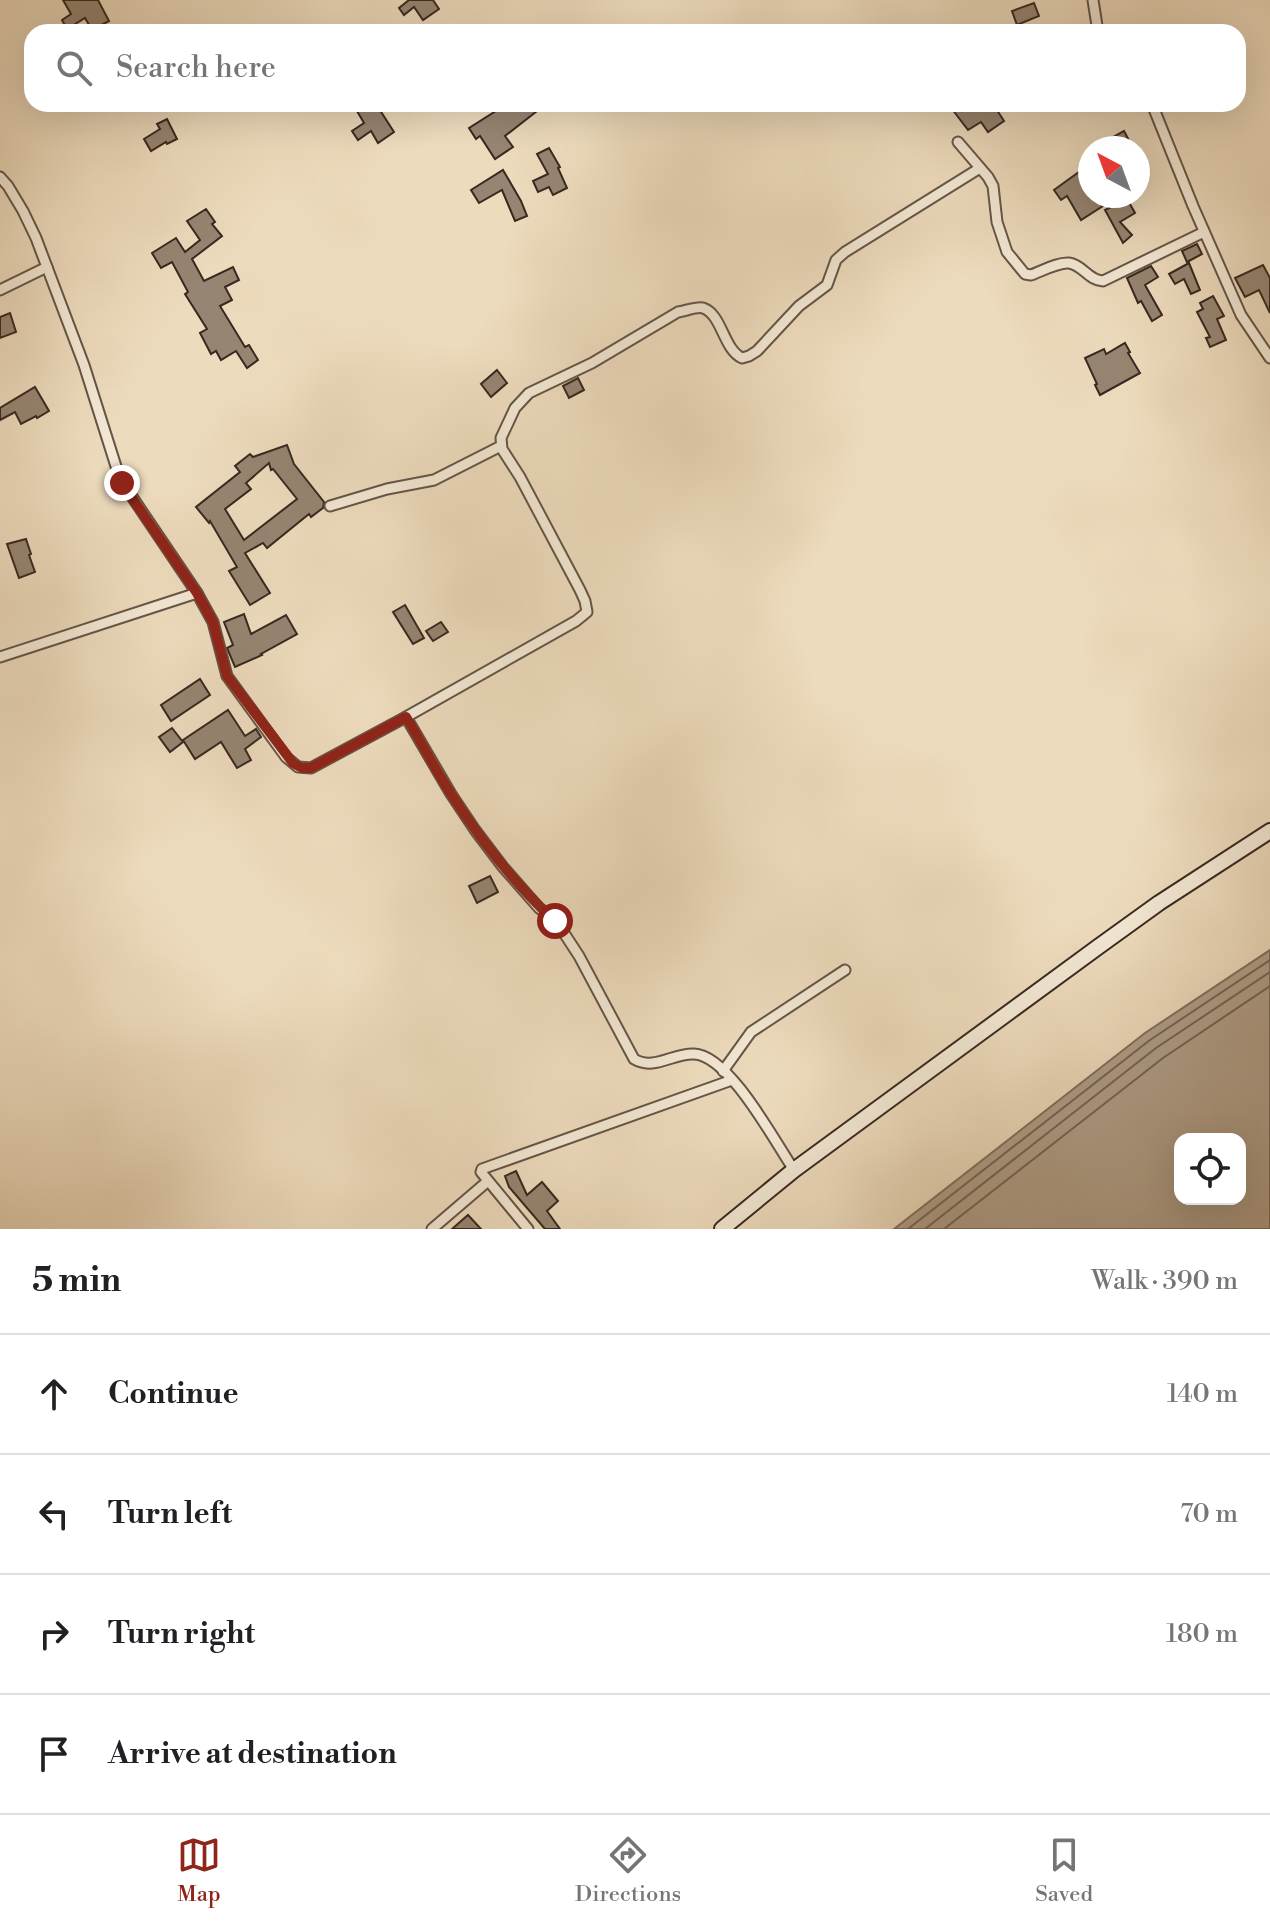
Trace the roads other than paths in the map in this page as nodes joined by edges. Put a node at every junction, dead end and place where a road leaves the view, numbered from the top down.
1 (1093, 0) edge
2 (1097, 24) edge
3 (1155, 112) edge
4 (958, 142) dead end
5 (980, 168) junction
6 (0, 177) edge
7 (1204, 232) junction
8 (47, 267) junction
9 (0, 290) edge
10 (1270, 358) edge
11 (501, 446) junction
12 (330, 506) dead end
13 (197, 593) junction
14 (0, 657) edge
15 (406, 717) junction
16 (1270, 831) edge
17 (845, 970) dead end
18 (723, 1071) junction
19 (732, 1080) junction
20 (794, 1170) junction
21 (488, 1181) junction
22 (432, 1229) edge
23 (528, 1229) edge
24 (722, 1229) edge

1 - 2 street
3 - 7 street
4 - 5 street
5 - 7 street
5 - 11 street
6 - 8 street
7 - 10 street
8 - 9 street
8 - 13 street
11 - 12 street
11 - 15 street
13 - 14 street
13 - 15 street
15 - 18 street
16 - 20 main road
17 - 18 street
18 - 19 street
19 - 20 street
19 - 21 street
20 - 24 main road
21 - 22 street
21 - 23 street

